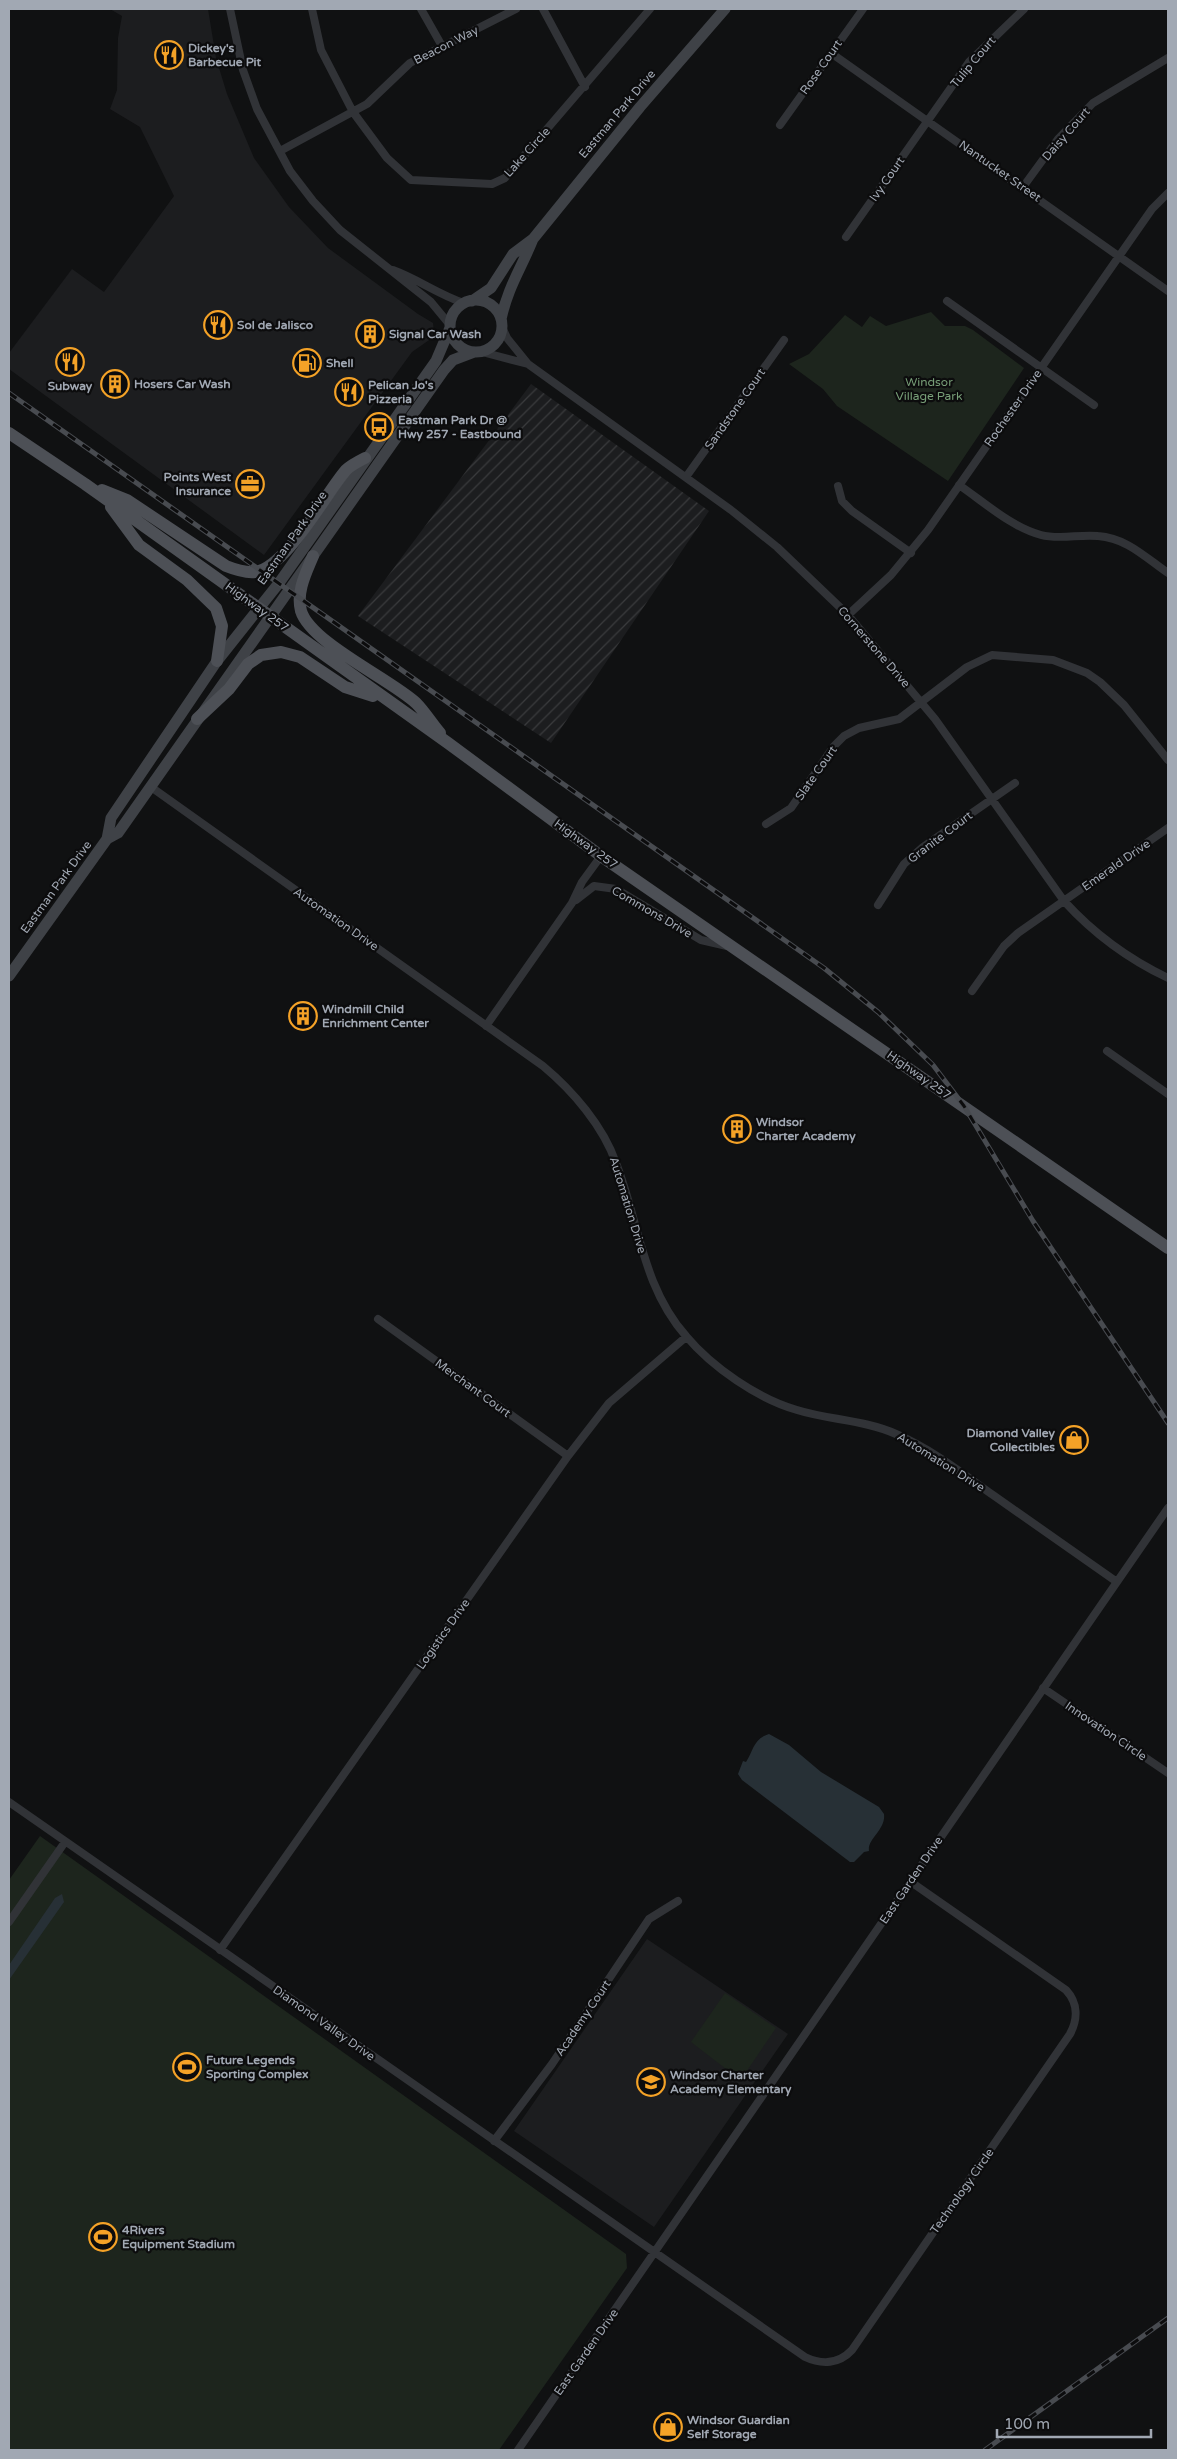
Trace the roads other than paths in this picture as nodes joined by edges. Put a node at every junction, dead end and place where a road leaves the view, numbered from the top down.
1 (230, 9) edge
2 (312, 9) edge
3 (420, 9) edge
4 (516, 9) edge
5 (543, 9) edge
6 (650, 9) edge
7 (726, 9) edge
8 (863, 9) edge
9 (1024, 9) edge
10 (442, 46) junction
11 (831, 53) junction
12 (1168, 58) edge
13 (585, 87) junction
14 (353, 112) junction
15 (928, 120) junction
16 (780, 125) dead end
17 (280, 151) junction
18 (1023, 187) junction
19 (1168, 193) edge
20 (846, 237) dead end
21 (533, 239) junction
22 (1120, 256) junction
23 (391, 269) junction
24 (1168, 291) edge
25 (947, 301) dead end
26 (468, 302) junction
27 (501, 323) junction
28 (450, 327) junction
29 (784, 340) dead end
30 (478, 352) junction
31 (528, 364) junction
32 (1041, 367) junction
33 (1094, 404) dead end
34 (9, 432) edge
35 (365, 458) junction
36 (686, 477) junction
37 (85, 484) junction
38 (959, 485) junction
39 (838, 486) dead end
40 (103, 497) junction
41 (911, 553) junction
42 (313, 556) junction
43 (1168, 574) edge
44 (259, 609) junction
45 (848, 615) junction
46 (270, 617) junction
47 (218, 661) junction
48 (384, 700) junction
49 (921, 702) junction
50 (197, 719) junction
51 (448, 743) junction
52 (1168, 760) edge
53 (1015, 783) dead end
54 (151, 786) junction
55 (991, 800) junction
56 (766, 824) dead end
57 (1168, 828) edge
58 (108, 838) junction
59 (600, 856) junction
60 (1064, 901) junction
61 (572, 903) junction
62 (878, 905) dead end
63 (735, 948) junction
64 (9, 976) edge
65 (1168, 978) edge
66 (972, 991) dead end
67 (486, 1026) junction
68 (1107, 1051) dead end
69 (1168, 1094) edge
70 (1168, 1248) edge
71 (378, 1320) dead end
72 (686, 1337) junction
73 (568, 1456) junction
74 (1168, 1508) edge
75 (1117, 1582) junction
76 (1043, 1688) junction
77 (1168, 1773) edge
78 (9, 1802) edge
79 (65, 1842) junction
80 (911, 1882) junction
81 (678, 1901) dead end
82 (9, 1922) edge
83 (220, 1950) junction
84 (494, 2141) junction
85 (654, 2253) junction
86 (518, 2450) edge

1 - 17 street
2 - 14 street, Lake Circle
3 - 10 street
4 - 10 street, Beacon Way
5 - 13 street
6 - 13 street, Lake Circle
7 - 21 street, Eastman Park Drive
8 - 11 street, Rose Court
9 - 15 street, Tulip Court
10 - 14 street, Beacon Way
11 - 15 street, Nantucket Street
11 - 16 street, Rose Court
12 - 18 street, Daisy Court
13 - 14 street, Lake Circle
14 - 17 street, Beacon Way
15 - 18 street, Nantucket Street
15 - 20 street, Ivy Court
17 - 23 street
18 - 22 street, Nantucket Street
19 - 22 street, Rochester Drive
21 - 26 street, Eastman Park Drive
21 - 27 street, Eastman Park Drive
22 - 24 street, Nantucket Street
22 - 32 street, Rochester Drive
23 - 26 street
23 - 28 street
25 - 32 street
26 - 27 street
26 - 28 street
27 - 30 street
27 - 31 street, Cornerstone Drive
28 - 30 street
28 - 35 street, Eastman Park Drive
29 - 36 street, Sandstone Court
30 - 31 street, Cornerstone Drive
30 - 42 street, Eastman Park Drive
31 - 36 street, Cornerstone Drive
32 - 33 street
32 - 38 street, Rochester Drive
34 - 37 main road, Highway 257
35 - 37 main road
35 - 44 street, Eastman Park Drive
36 - 45 street, Cornerstone Drive
37 - 40 main road, Highway 257
38 - 41 street, Rochester Drive
38 - 43 street
39 - 41 street
40 - 44 main road, Highway 257
40 - 47 main road
41 - 45 street, Rochester Drive
42 - 46 street, Eastman Park Drive
42 - 51 main road
44 - 46 main road, Highway 257
44 - 47 street, Eastman Park Drive
45 - 49 street, Cornerstone Drive
46 - 48 main road, Highway 257
46 - 50 street, Eastman Park Drive
47 - 58 street, Eastman Park Drive
48 - 50 main road
48 - 51 main road, Highway 257
49 - 52 street
49 - 55 street, Cornerstone Drive
49 - 56 street, Slate Court
50 - 54 street, Eastman Park Drive
51 - 59 main road, Highway 257
53 - 55 street, Granite Court
54 - 58 street, Eastman Park Drive
54 - 67 street, Automation Drive
55 - 60 street, Cornerstone Drive
55 - 62 street, Granite Court
57 - 60 street, Emerald Drive
58 - 64 street, Eastman Park Drive
59 - 61 street, Commons Drive
59 - 63 main road, Highway 257
60 - 65 street, Cornerstone Drive
60 - 66 street, Emerald Drive
61 - 63 street, Commons Drive
61 - 67 street, Commons Drive
63 - 70 main road, Highway 257
67 - 72 street, Automation Drive
68 - 69 street
71 - 73 street, Merchant Court
72 - 73 street, Logistics Drive
72 - 75 street, Automation Drive
73 - 83 street, Logistics Drive
74 - 75 street, East Garden Drive
75 - 76 street, East Garden Drive
76 - 77 street, Innovation Circle
76 - 80 street, East Garden Drive
78 - 79 street, Diamond Valley Drive
79 - 82 street
79 - 83 street, Diamond Valley Drive
80 - 85 street, East Garden Drive
80 - 85 street, Technology Circle
81 - 84 street, Academy Court
83 - 84 street, Diamond Valley Drive
84 - 85 street, Diamond Valley Drive
85 - 86 street, East Garden Drive

